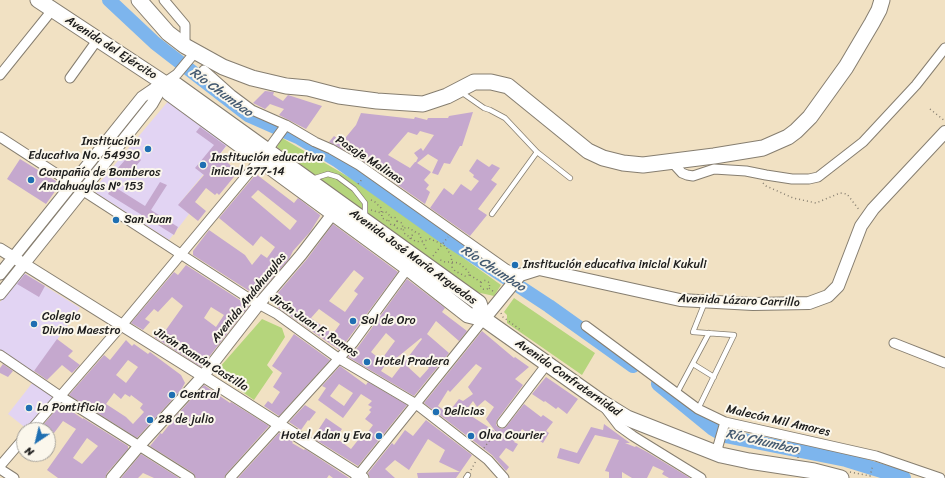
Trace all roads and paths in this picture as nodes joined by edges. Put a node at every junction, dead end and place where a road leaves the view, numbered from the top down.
1 (38, 0) edge
2 (138, 0) edge
3 (164, 0) edge
4 (882, 0) edge
5 (52, 9) junction
6 (98, 39) junction
7 (945, 48) edge
8 (190, 51) junction
9 (204, 70) dead end
10 (0, 75) edge
11 (70, 78) dead end
12 (164, 83) junction
13 (457, 90) junction
14 (930, 109) dead end
15 (945, 121) edge
16 (286, 126) junction
17 (945, 132) edge
18 (0, 138) edge
19 (537, 152) junction
20 (263, 155) junction
21 (672, 162) junction
22 (754, 173) junction
23 (365, 175) dead end
24 (570, 178) dead end
25 (307, 180) junction
26 (359, 183) dead end
27 (72, 185) junction
28 (82, 192) junction
29 (362, 199) junction
30 (337, 208) junction
31 (381, 213) junction
32 (365, 214) junction
33 (492, 214) dead end
34 (391, 217) junction
35 (866, 219) junction
36 (388, 221) junction
37 (397, 221) junction
38 (394, 225) junction
39 (403, 229) junction
40 (414, 231) junction
41 (410, 239) junction
42 (422, 242) junction
43 (443, 243) junction
44 (0, 249) edge
45 (180, 255) junction
46 (13, 258) junction
47 (421, 262) junction
48 (452, 262) junction
49 (24, 265) junction
50 (0, 274) edge
51 (470, 275) junction
52 (519, 277) junction
53 (482, 283) junction
54 (0, 294) edge
55 (504, 296) junction
56 (705, 302) junction
57 (259, 304) junction
58 (484, 319) junction
59 (122, 325) junction
60 (586, 326) dead end
61 (522, 331) dead end
62 (710, 333) junction
63 (894, 343) dead end
64 (0, 356) edge
65 (338, 358) junction
66 (945, 363) edge
67 (547, 364) junction
68 (693, 364) junction
69 (203, 376) junction
70 (714, 377) junction
71 (677, 393) junction
72 (60, 396) junction
73 (601, 402) junction
74 (416, 404) junction
75 (698, 409) junction
76 (38, 422) edge
77 (502, 423) dead end
78 (278, 424) junction
79 (724, 425) junction
80 (801, 443) dead end
81 (139, 446) junction
82 (16, 448) edge
83 (717, 448) junction
84 (798, 457) dead end
85 (874, 461) dead end
86 (0, 467) edge
87 (845, 475) edge
88 (359, 477) edge
89 (14, 478) edge
90 (112, 478) edge
91 (190, 478) edge
92 (230, 478) edge
93 (504, 478) edge
94 (701, 478) edge
95 (940, 478) edge

1 - 5 highway, Avenida del Ejército
2 - 8 highway
3 - 8 street
4 - 21 highway
5 - 6 highway, Avenida del Ejército
5 - 10 street
6 - 11 street
6 - 12 highway, Avenida del Ejército
7 - 22 street
8 - 12 street
8 - 13 highway
9 - 16 street, Pasaje Malinas
12 - 20 highway, Avenida José María Arguedas
12 - 27 street
12 - 28 street
13 - 19 lane
13 - 21 highway
14 - 15 path
16 - 20 street
16 - 52 street, Pasaje Malinas
17 - 35 main road, Avenida Lázaro Carrillo
18 - 27 street, Jirón Juan F. Ramos
19 - 24 lane
19 - 33 lane
20 - 25 highway, Avenida José María Arguedas
20 - 30 highway, Avenida José María Arguedas
20 - 45 street
21 - 22 street
22 - 35 path
23 - 26 path
25 - 29 lane
25 - 30 highway, Avenida José María Arguedas
27 - 28 street, Jirón Juan F. Ramos
27 - 46 street
28 - 45 street, Jirón Juan F. Ramos
28 - 49 street
29 - 31 path
29 - 32 lane
30 - 32 highway, Avenida José María Arguedas
30 - 47 highway, Avenida José María Arguedas
30 - 57 street, Avenida Andahuaylas
31 - 32 path
31 - 34 path
31 - 36 path
32 - 47 highway, Avenida José María Arguedas
34 - 36 path
34 - 37 path
35 - 56 main road, Avenida Lázaro Carrillo
36 - 38 path
37 - 38 path
37 - 39 path
38 - 39 path
39 - 40 path
39 - 41 path
40 - 41 path
40 - 42 path
41 - 42 path
42 - 43 path
42 - 47 path
43 - 47 path
43 - 48 path
44 - 46 street, Jirón Ramón Castilla
45 - 57 street, Jirón Juan F. Ramos
45 - 59 street
46 - 49 street, Jirón Ramón Castilla
46 - 50 street
47 - 48 path
47 - 58 highway, Avenida José María Arguedas
47 - 65 street
48 - 51 path
48 - 51 path
49 - 54 street
49 - 59 street, Jirón Ramón Castilla
51 - 53 path
52 - 55 main road
52 - 56 main road, Avenida Lázaro Carrillo
53 - 53 path
55 - 58 main road
55 - 61 path
56 - 62 lane
57 - 65 street, Jirón Juan F. Ramos
57 - 69 street, Avenida Andahuaylas
58 - 67 highway, Avenida Confraternidad
58 - 74 street
59 - 69 street, Jirón Ramón Castilla
59 - 72 street
60 - 71 street, Malecón Mil Amores
62 - 68 lane
62 - 70 lane
63 - 66 street
64 - 72 street
65 - 74 street, Jirón Juan F. Ramos
65 - 78 street
67 - 73 highway, Avenida Confraternidad
67 - 77 street
68 - 70 lane
68 - 71 lane
69 - 78 street, Jirón Ramón Castilla
69 - 81 street, Avenida Andahuaylas
70 - 75 lane
71 - 75 street, Malecón Mil Amores
72 - 76 street
72 - 81 street
73 - 83 highway, Avenida Confraternidad
73 - 94 street
74 - 88 street
74 - 93 street, Jirón Juan F. Ramos
75 - 79 street, Malecón Mil Amores
78 - 88 street, Jirón Ramón Castilla
78 - 92 street
79 - 83 street
79 - 95 street, Malecón Mil Amores
80 - 84 path
81 - 90 street, Avenida Andahuaylas
81 - 91 street
82 - 86 street
83 - 87 highway, Avenida Confraternidad
85 - 87 path
86 - 89 street

